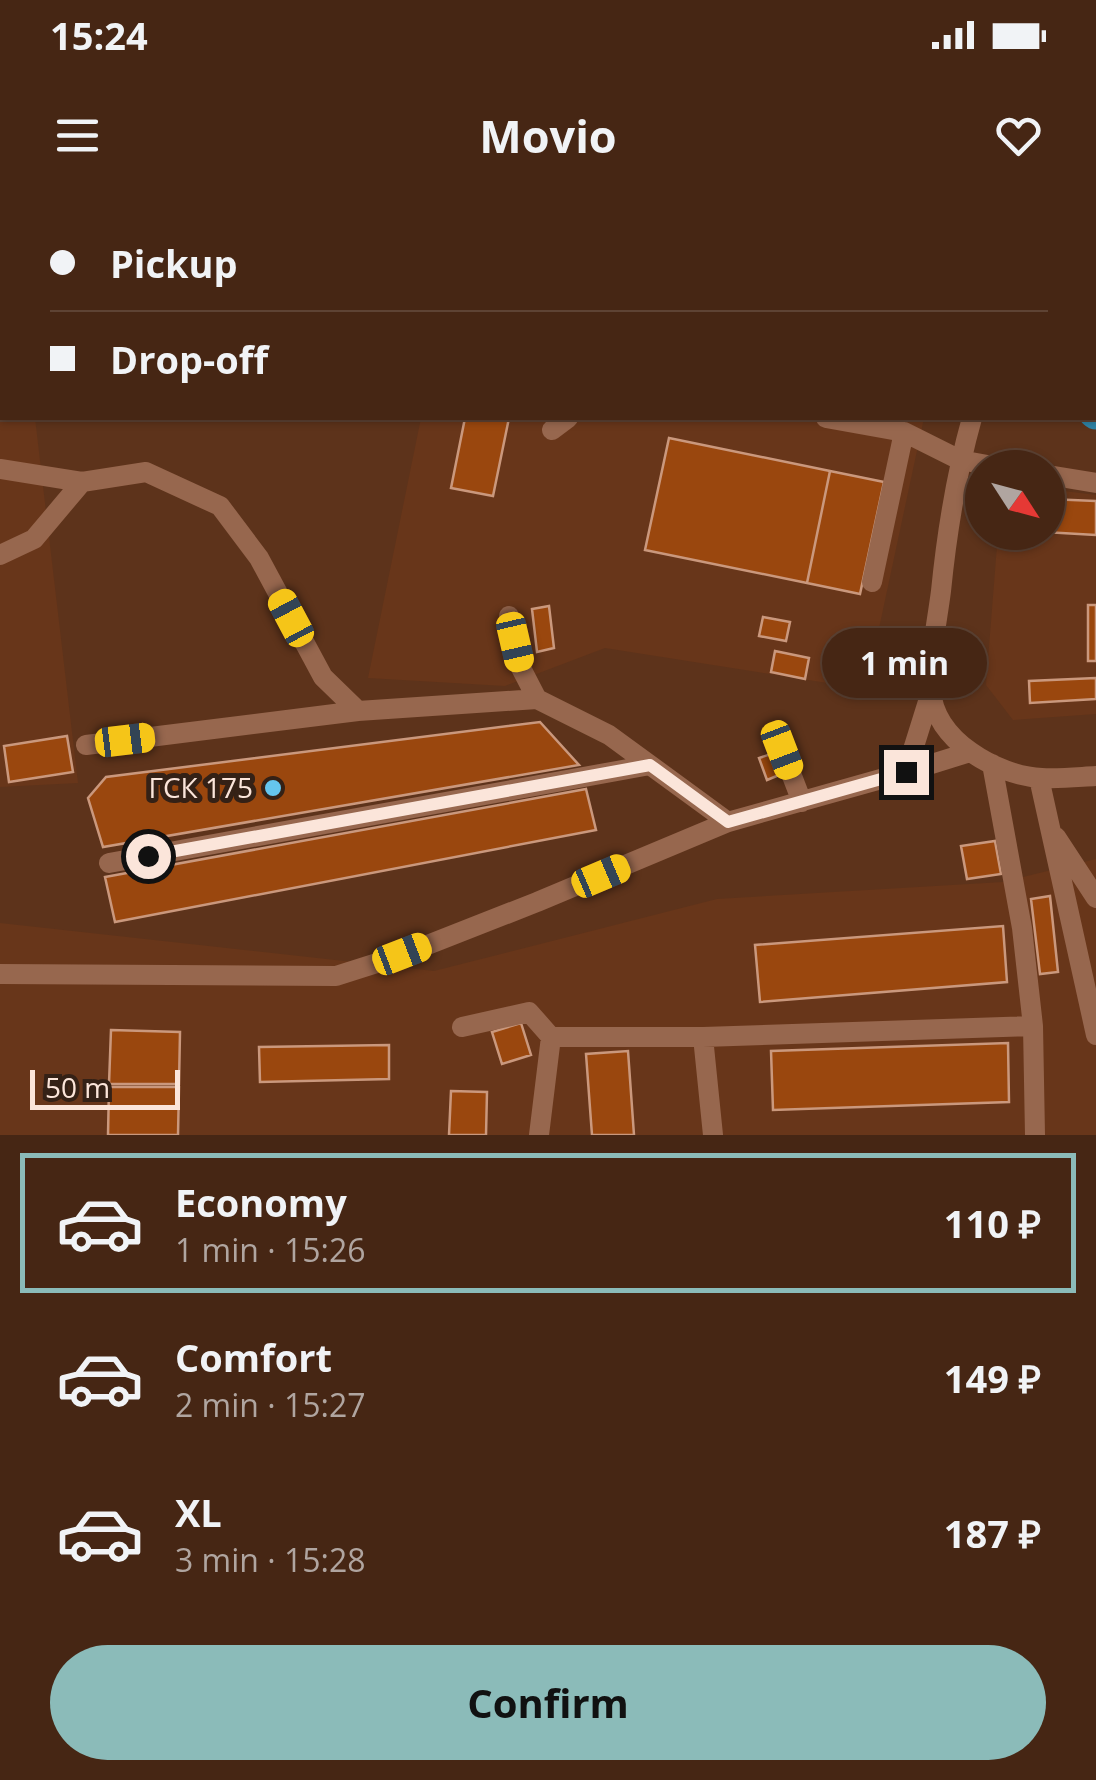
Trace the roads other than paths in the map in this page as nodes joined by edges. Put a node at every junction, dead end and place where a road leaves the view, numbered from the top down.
1 (837, 420) edge
2 (971, 420) edge
3 (904, 432) junction
4 (960, 460) junction
5 (965, 461) edge
6 (0, 469) edge
7 (1065, 478) edge
8 (82, 482) junction
9 (1096, 483) edge
10 (0, 555) edge
11 (872, 582) dead end
12 (509, 616) dead end
13 (931, 692) junction
14 (537, 699) junction
15 (358, 711) junction
16 (86, 745) dead end
17 (782, 750) dead end
18 (970, 752) junction
19 (992, 764) junction
20 (650, 765) junction
21 (906, 772) junction
22 (1096, 776) edge
23 (1039, 778) junction
24 (802, 802) junction
25 (1046, 820) junction
26 (728, 822) junction
27 (109, 864) dead end
28 (1096, 898) edge
29 (0, 974) edge
30 (1033, 1026) junction
31 (462, 1027) dead end
32 (1096, 1035) edge
33 (551, 1037) junction
34 (703, 1037) junction
35 (539, 1135) edge
36 (712, 1135) edge
37 (1035, 1135) edge

1 - 3 street
2 - 4 street
3 - 4 street
3 - 11 street
4 - 5 street
4 - 13 street
6 - 8 street
7 - 9 street
8 - 10 street
8 - 15 street
12 - 14 street
13 - 18 street
13 - 21 street
14 - 15 street
14 - 20 street
15 - 16 street
17 - 24 street
18 - 19 street
18 - 21 street
19 - 23 street
19 - 30 street
20 - 26 street
20 - 27 street
21 - 24 street
22 - 23 street
23 - 25 street
24 - 26 street
25 - 28 street
25 - 32 street
26 - 29 street
30 - 34 street
30 - 37 street
31 - 33 street
33 - 34 street
33 - 35 street
34 - 36 street

